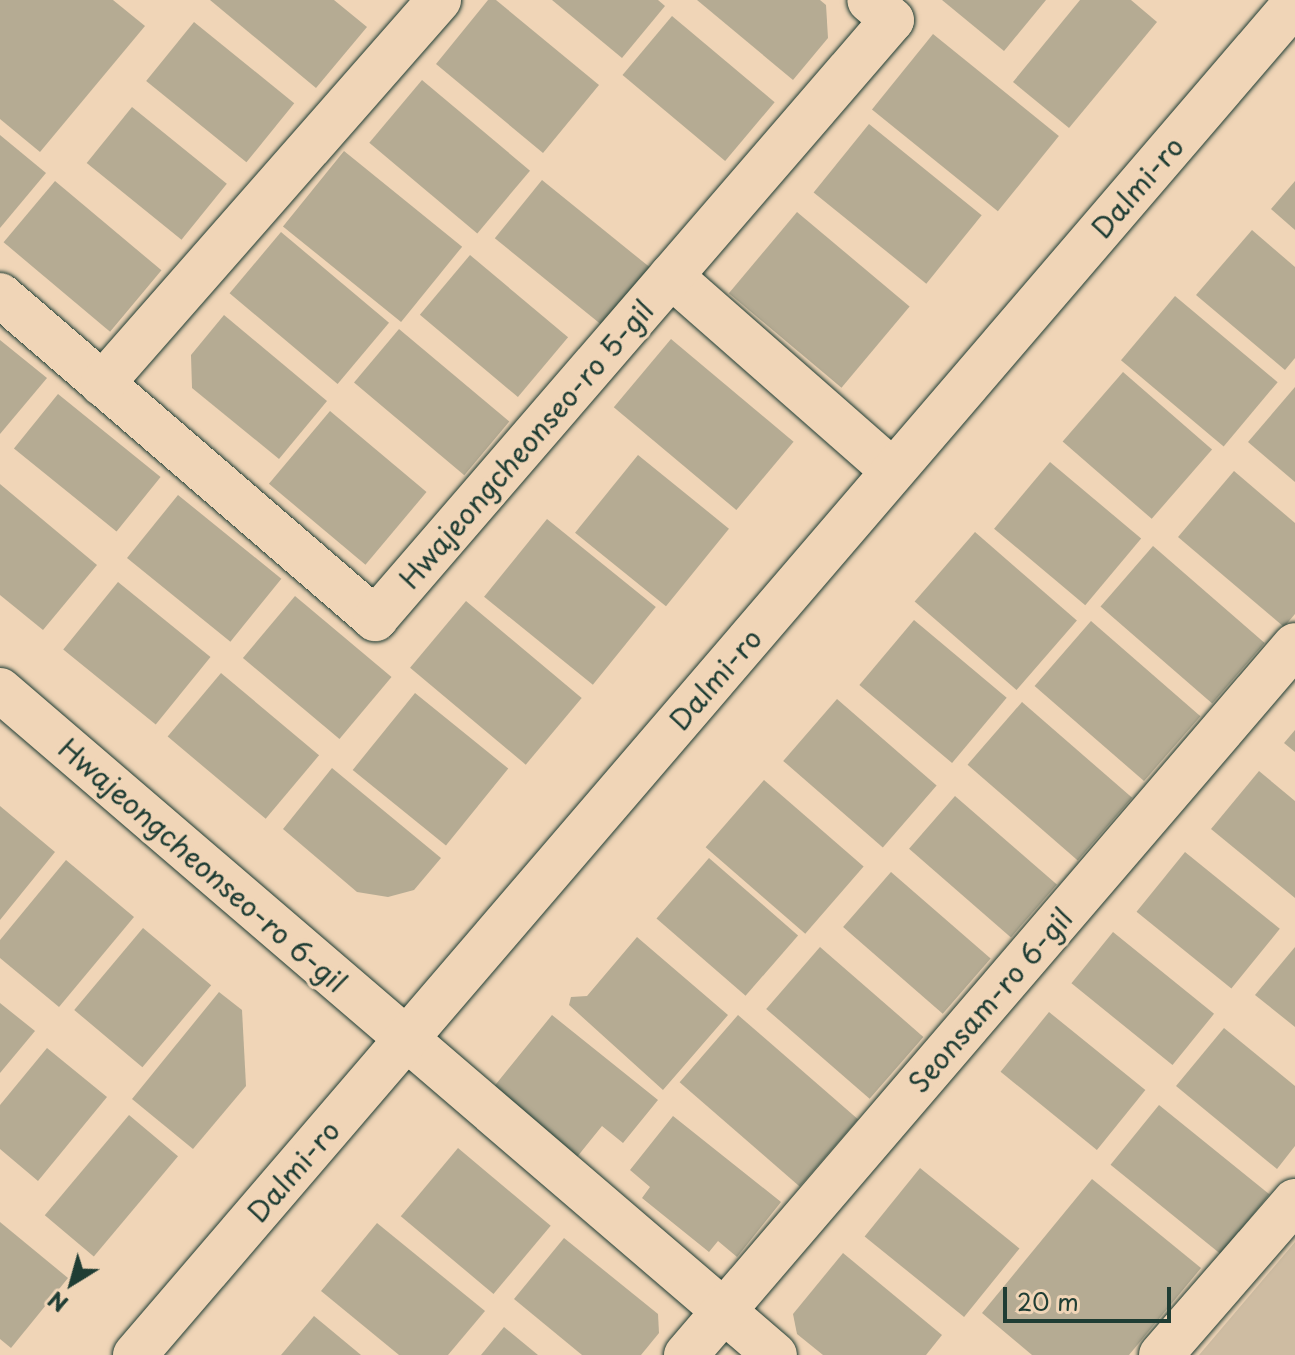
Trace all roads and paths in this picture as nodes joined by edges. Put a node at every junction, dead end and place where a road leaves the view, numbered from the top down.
1 (439, 0) edge
2 (869, 0) edge
3 (1295, 3) edge
4 (671, 276) junction
5 (0, 295) edge
6 (102, 384) junction
7 (893, 471) junction
8 (1295, 645) edge
9 (0, 690) edge
10 (406, 1039) junction
11 (1295, 1201) edge
12 (724, 1311) junction
13 (135, 1355) edge
14 (686, 1355) edge
15 (775, 1355) edge
16 (1161, 1355) edge

1 - 6 street
2 - 4 street, Hwajeongcheonseo-ro 5-gil
3 - 7 street, Dalmi-ro
4 - 6 street, Hwajeongcheonseo-ro 5-gil
4 - 7 street
5 - 6 street, Hwajeongcheonseo-ro 5-gil
7 - 10 street, Dalmi-ro
8 - 12 street, Seonsam-ro 6-gil
9 - 10 street, Hwajeongcheonseo-ro 6-gil
10 - 12 street, Hwajeongcheonseo-ro 6-gil
10 - 13 street, Dalmi-ro
11 - 16 street
12 - 14 street, Seonsam-ro 6-gil
12 - 15 street, Hwajeongcheonseo-ro 6-gil

